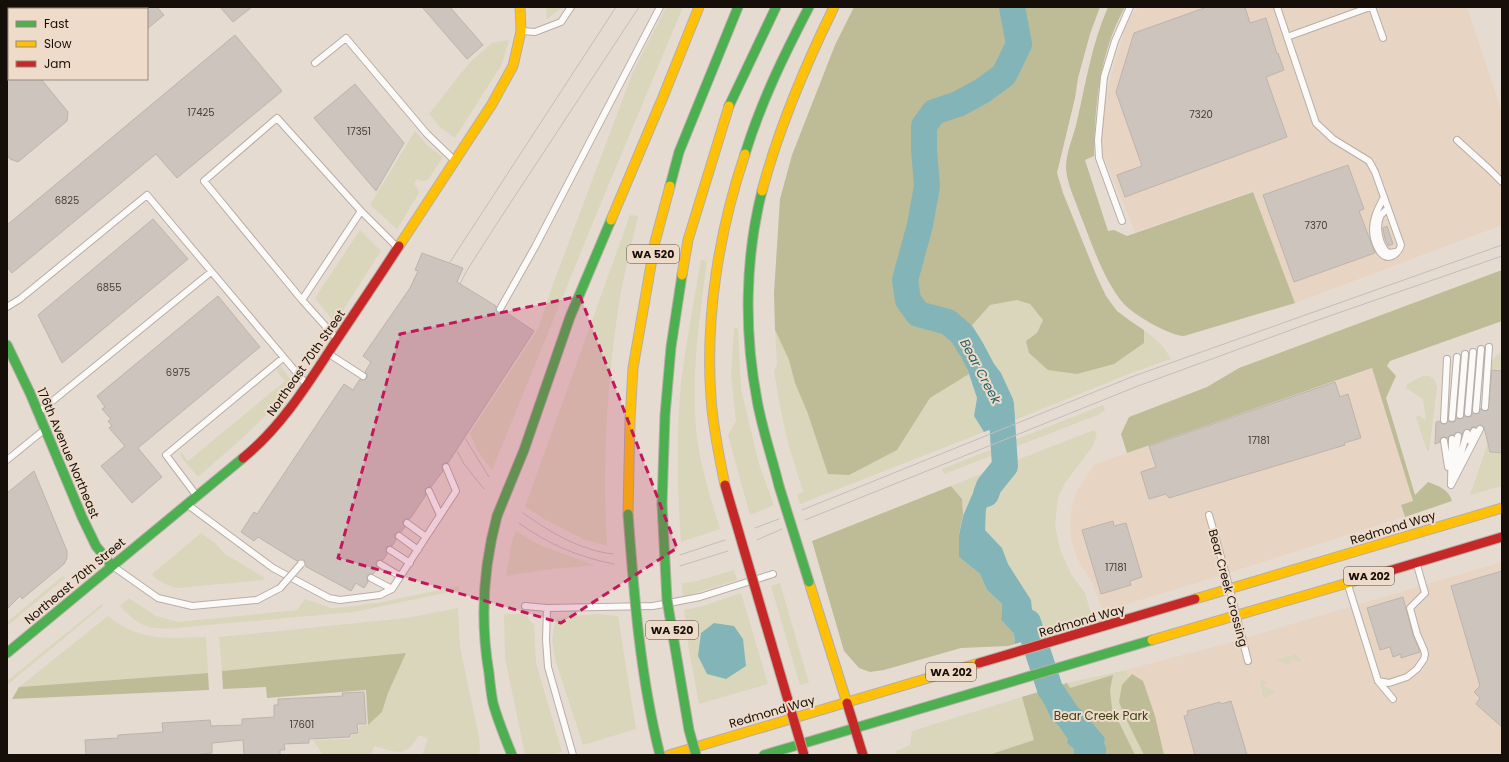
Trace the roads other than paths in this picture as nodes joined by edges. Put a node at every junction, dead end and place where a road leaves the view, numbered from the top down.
1 (520, 7) edge
2 (571, 7) edge
3 (660, 7) edge
4 (698, 7) edge
5 (738, 7) edge
6 (776, 7) edge
7 (809, 7) edge
8 (834, 7) edge
9 (1130, 7) edge
10 (1277, 7) edge
11 (1371, 7) edge
12 (522, 31) junction
13 (1287, 37) junction
14 (1383, 38) dead end
15 (315, 63) dead end
16 (1457, 140) dead end
17 (455, 161) junction
18 (1502, 182) edge
19 (1384, 197) junction
20 (1388, 208) junction
21 (361, 211) junction
22 (1122, 221) dead end
23 (1401, 247) junction
24 (398, 248) junction
25 (211, 272) junction
26 (302, 300) junction
27 (7, 307) edge
28 (500, 308) dead end
29 (338, 340) junction
30 (7, 345) edge
31 (1489, 347) dead end
32 (1481, 349) dead end
33 (1473, 352) dead end
34 (329, 354) junction
35 (1465, 354) dead end
36 (1457, 356) dead end
37 (283, 358) junction
38 (1447, 359) dead end
39 (363, 376) dead end
40 (307, 386) junction
41 (1485, 407) dead end
42 (1476, 410) dead end
43 (38, 413) junction
44 (1468, 413) dead end
45 (1460, 415) dead end
46 (1452, 418) dead end
47 (1444, 420) dead end
48 (45, 429) junction
49 (1477, 430) dead end
50 (1467, 433) dead end
51 (1458, 436) dead end
52 (1452, 439) dead end
53 (1444, 441) dead end
54 (7, 460) edge
55 (446, 467) dead end
56 (1451, 485) junction
57 (429, 491) dead end
58 (197, 496) junction
59 (187, 504) junction
60 (1502, 508) edge
61 (440, 515) junction
62 (1209, 515) dead end
63 (407, 523) dead end
64 (399, 536) dead end
65 (426, 537) junction
66 (1502, 537) edge
67 (390, 550) dead end
68 (418, 550) junction
69 (1416, 562) junction
70 (410, 563) junction
71 (301, 564) dead end
72 (380, 564) dead end
73 (112, 566) junction
74 (773, 574) dead end
75 (400, 576) junction
76 (371, 578) dead end
77 (1347, 583) junction
78 (392, 589) junction
79 (1230, 590) junction
80 (524, 606) dead end
81 (547, 608) junction
82 (1236, 616) junction
83 (7, 653) edge
84 (1248, 661) dead end
85 (1378, 681) junction
86 (1393, 699) dead end
87 (847, 703) junction
88 (495, 709) junction
89 (855, 729) junction
90 (494, 740) dead end
91 (512, 755) edge
92 (573, 755) edge
93 (660, 755) edge
94 (669, 755) edge
95 (696, 755) edge
96 (764, 755) edge
97 (804, 755) edge
98 (863, 755) edge

1 - 12 main road, Northeast 70th Street
2 - 12 lane
3 - 28 lane
4 - 88 main road, bridge
5 - 93 main road, WA 520, bridge
6 - 95 main road, WA 520, bridge
7 - 97 main road, bridge
8 - 87 main road, bridge
9 - 22 lane
10 - 13 lane
11 - 13 lane
11 - 14 lane
12 - 17 main road, Northeast 70th Street
13 - 19 lane
15 - 17 lane
16 - 18 lane
17 - 24 main road, Northeast 70th Street
19 - 20 lane
19 - 23 lane
20 - 23 lane
20 - 23 lane
21 - 24 lane
21 - 26 lane
21 - 26 lane
24 - 29 main road, Northeast 70th Street
25 - 27 lane
25 - 37 lane
25 - 43 lane
26 - 29 lane
29 - 34 main road, Northeast 70th Street
30 - 43 main road, 176th Avenue Northeast
31 - 41 lane
32 - 42 lane
33 - 44 lane
34 - 39 lane
34 - 40 main road, Northeast 70th Street
35 - 45 lane
36 - 46 lane
37 - 40 lane
37 - 58 lane
38 - 47 lane
40 - 58 main road, Northeast 70th Street
43 - 48 main road, 176th Avenue Northeast
48 - 54 lane
48 - 73 main road, 176th Avenue Northeast
49 - 56 lane
50 - 56 lane
51 - 56 lane
52 - 56 lane
53 - 56 lane
55 - 61 lane
57 - 61 lane
58 - 59 main road, Northeast 70th Street
59 - 73 main road, Northeast 70th Street
59 - 78 lane
60 - 79 main road, Redmond Way / WA 202
61 - 65 lane
62 - 79 lane, Bear Creek Crossing
63 - 65 lane
64 - 68 lane
65 - 68 lane
66 - 69 main road, WA 202
67 - 70 lane
68 - 70 lane
69 - 77 main road, WA 202
69 - 85 lane
70 - 75 lane
71 - 73 lane, bridge
72 - 75 lane
73 - 83 main road, Northeast 70th Street
74 - 81 lane
75 - 78 lane
76 - 78 lane
77 - 82 main road, WA 202
77 - 85 lane
79 - 82 lane, Bear Creek Crossing
79 - 87 main road, Redmond Way / WA 202
80 - 81 lane
81 - 92 lane
82 - 84 lane, Bear Creek Crossing
82 - 89 main road, WA 202
85 - 86 lane
87 - 89 main road
87 - 94 main road, Redmond Way / WA 202
88 - 90 main road
88 - 91 main road
89 - 96 main road, WA 202
89 - 98 main road

